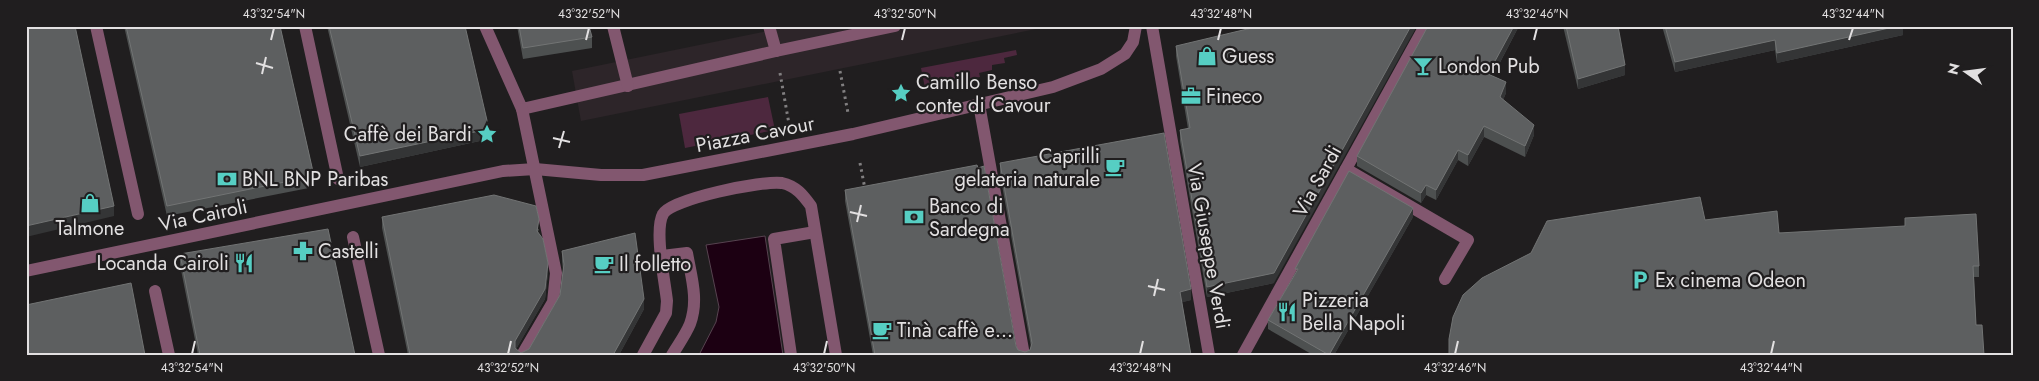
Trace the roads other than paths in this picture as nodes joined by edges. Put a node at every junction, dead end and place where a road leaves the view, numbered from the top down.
1 (96, 26) edge
2 (305, 26) edge
3 (485, 26) edge
4 (613, 26) edge
5 (769, 26) edge
6 (895, 26) edge
7 (1136, 26) edge
8 (1152, 26) edge
9 (1425, 26) edge
10 (776, 50) junction
11 (628, 86) junction
12 (979, 104) junction
13 (522, 109) junction
14 (535, 169) junction
15 (1346, 169) junction
16 (338, 179) dead end
17 (138, 214) dead end
18 (815, 232) junction
19 (353, 237) dead end
20 (662, 256) junction
21 (26, 271) edge
22 (1445, 279) dead end
23 (155, 291) dead end
24 (169, 355) edge
25 (379, 355) edge
26 (522, 355) edge
27 (643, 355) edge
28 (672, 355) edge
29 (791, 355) edge
30 (836, 355) edge
31 (1024, 355) edge
32 (1209, 355) edge
33 (1243, 355) edge

1 - 17 street
2 - 16 street
3 - 13 street
4 - 11 street
5 - 10 street
6 - 10 street
7 - 12 street, Piazza Cavour
8 - 32 street, Via Giuseppe Verdi
9 - 15 street, Via Sardi
10 - 11 street
11 - 13 street
12 - 14 street, Piazza Cavour
12 - 31 street
13 - 14 street
14 - 21 street, Via Cairoli
14 - 26 street
15 - 22 street
15 - 33 street, Via Sardi
18 - 20 street
18 - 29 street
18 - 30 street
19 - 25 street
20 - 27 street
20 - 28 street
23 - 24 street

